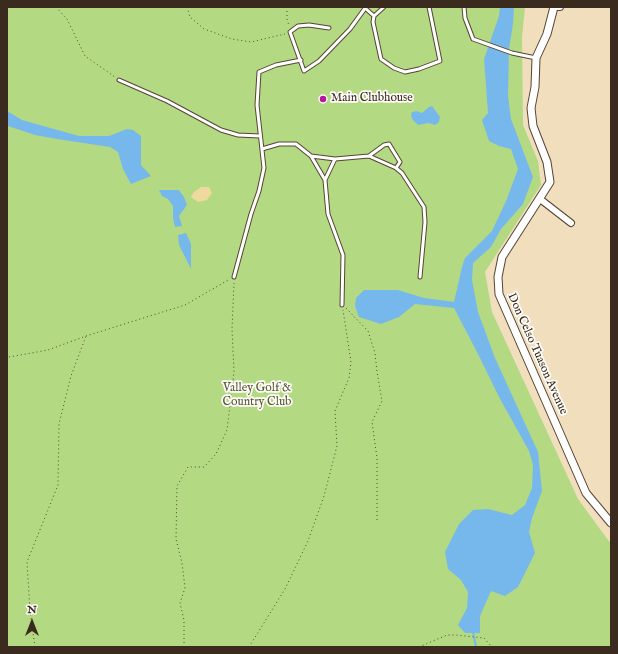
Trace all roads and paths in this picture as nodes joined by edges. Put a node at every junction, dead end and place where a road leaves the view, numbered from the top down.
1 (56, 7) edge
2 (187, 7) edge
3 (287, 7) edge
4 (384, 7) edge
5 (429, 7) edge
6 (464, 7) edge
7 (554, 7) edge
8 (560, 7) edge
9 (365, 8) edge
10 (374, 16) junction
11 (329, 28) dead end
12 (290, 32) junction
13 (536, 58) junction
14 (301, 60) junction
15 (119, 80) joint
16 (260, 136) junction
17 (262, 149) junction
18 (310, 156) junction
19 (369, 156) junction
20 (335, 159) junction
21 (396, 168) junction
22 (325, 180) junction
23 (540, 199) junction
24 (571, 223) dead end
25 (234, 277) junction
26 (420, 277) dead end
27 (342, 305) junction
28 (86, 336) junction
29 (9, 357) dead end
30 (377, 522) dead end
31 (611, 523) edge
32 (35, 647) edge
33 (184, 647) edge
34 (249, 647) edge
35 (419, 647) edge
36 (492, 647) edge

1 - 15 path
2 - 12 path
3 - 12 path
4 - 10 lane
5 - 10 lane
6 - 13 lane
7 - 8 street
7 - 13 street, Don Celso Tuason Avenue
9 - 10 lane
9 - 14 lane
11 - 12 lane
12 - 14 lane
13 - 23 street, Don Celso Tuason Avenue
14 - 16 lane
15 - 16 lane
16 - 17 lane
17 - 18 lane
17 - 25 lane
18 - 20 lane
18 - 22 lane
19 - 20 lane
19 - 21 lane
19 - 21 lane
20 - 22 lane
21 - 26 lane
22 - 27 lane
23 - 24 street
23 - 31 street, Don Celso Tuason Avenue
25 - 28 path
25 - 33 path
27 - 30 path
27 - 34 path
28 - 29 path
28 - 32 path
35 - 36 path

